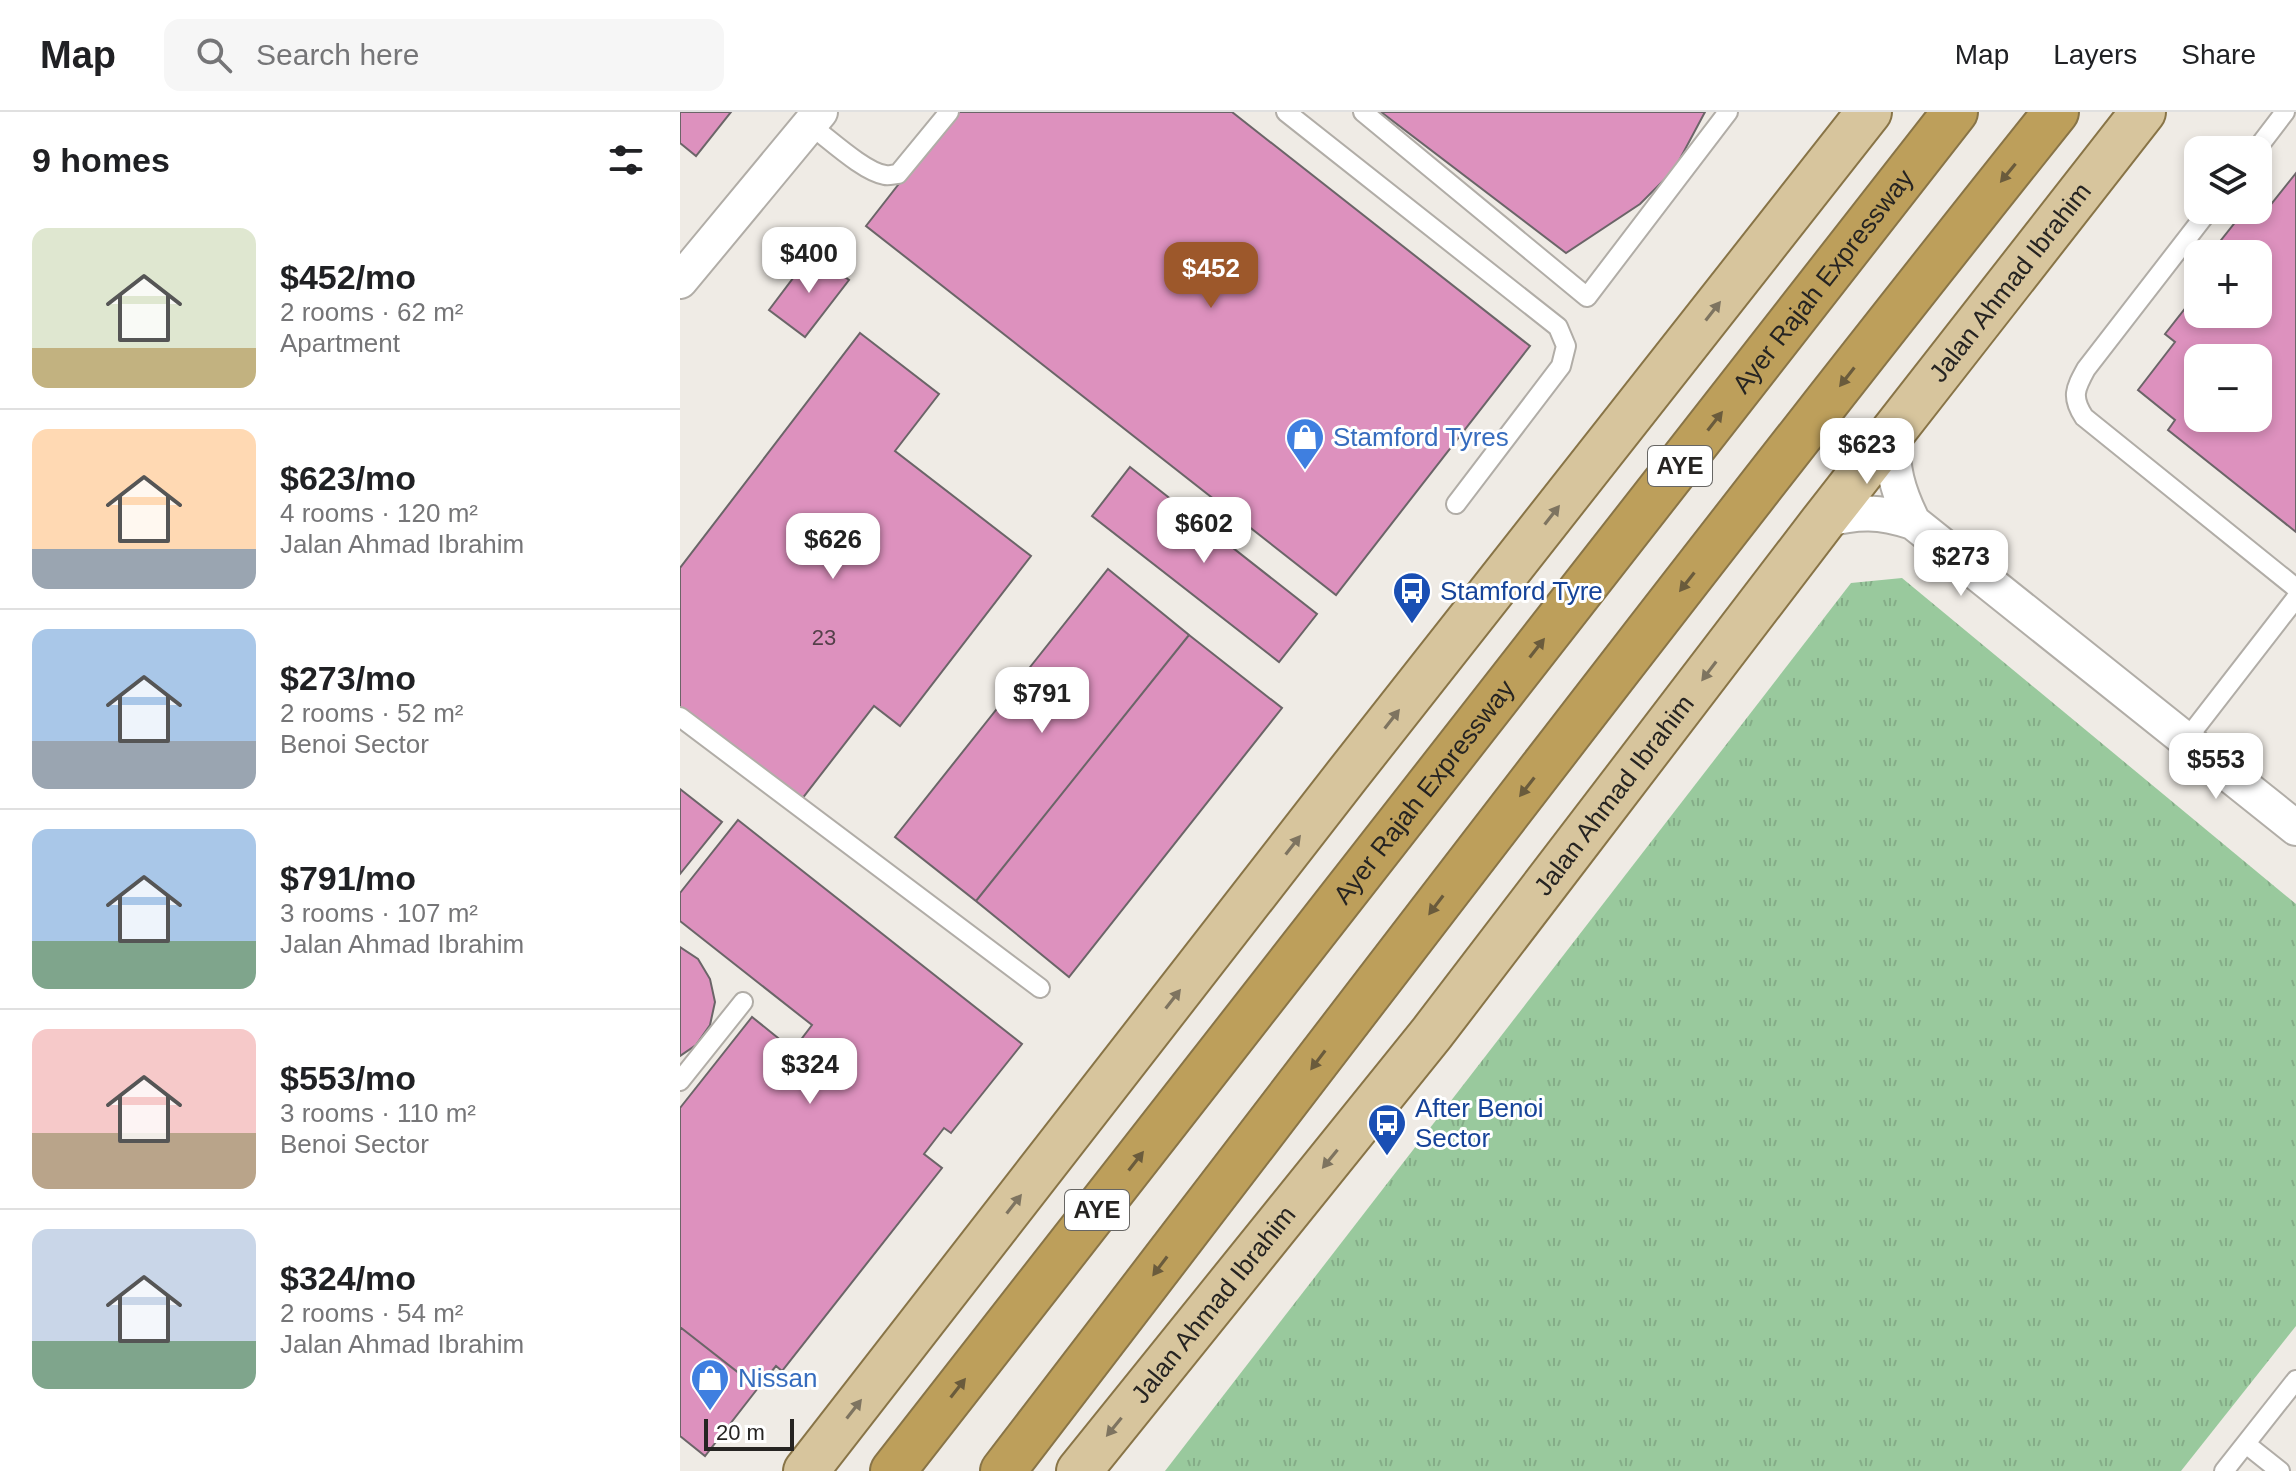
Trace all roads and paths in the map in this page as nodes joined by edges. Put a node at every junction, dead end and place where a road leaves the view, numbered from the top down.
1 (949, 112) edge
2 (1286, 112) edge
3 (1363, 112) edge
4 (1728, 112) edge
5 (1869, 112) edge
6 (1955, 112) edge
7 (2056, 112) edge
8 (2143, 112) edge
9 (2285, 112) edge
10 (815, 118) edge
11 (2267, 136) edge
12 (2198, 224) edge
13 (681, 277) edge
14 (1892, 434) junction
15 (1456, 504) dead end
16 (1824, 520) junction
17 (1913, 522) junction
18 (2296, 588) edge
19 (2296, 598) edge
20 (680, 717) edge
21 (2186, 740) junction
22 (2296, 828) edge
23 (1040, 988) dead end
24 (743, 1002) dead end
25 (680, 1081) edge
26 (2296, 1380) edge
27 (2246, 1444) junction
28 (806, 1471) edge
29 (893, 1471) edge
30 (1003, 1471) edge
31 (1079, 1471) edge
32 (2224, 1471) edge
33 (2280, 1471) edge

1 - 10 lane
2 - 15 lane
3 - 4 lane
28 -> 5 main road
29 -> 6 highway, Ayer Rajah Expressway / AYE
7 -> 30 highway
8 - 14 main road, Jalan Ahmad Ibrahim
9 - 11 lane
10 - 13 street
12 - 18 lane
14 - 16 main road, Jalan Ahmad Ibrahim
14 - 17 street
16 - 17 street
16 -> 31 main road, Jalan Ahmad Ibrahim
17 - 21 street
19 - 21 lane
20 - 23 lane
21 - 22 street
24 - 25 lane
26 - 27 lane
27 - 32 lane
27 - 33 lane

